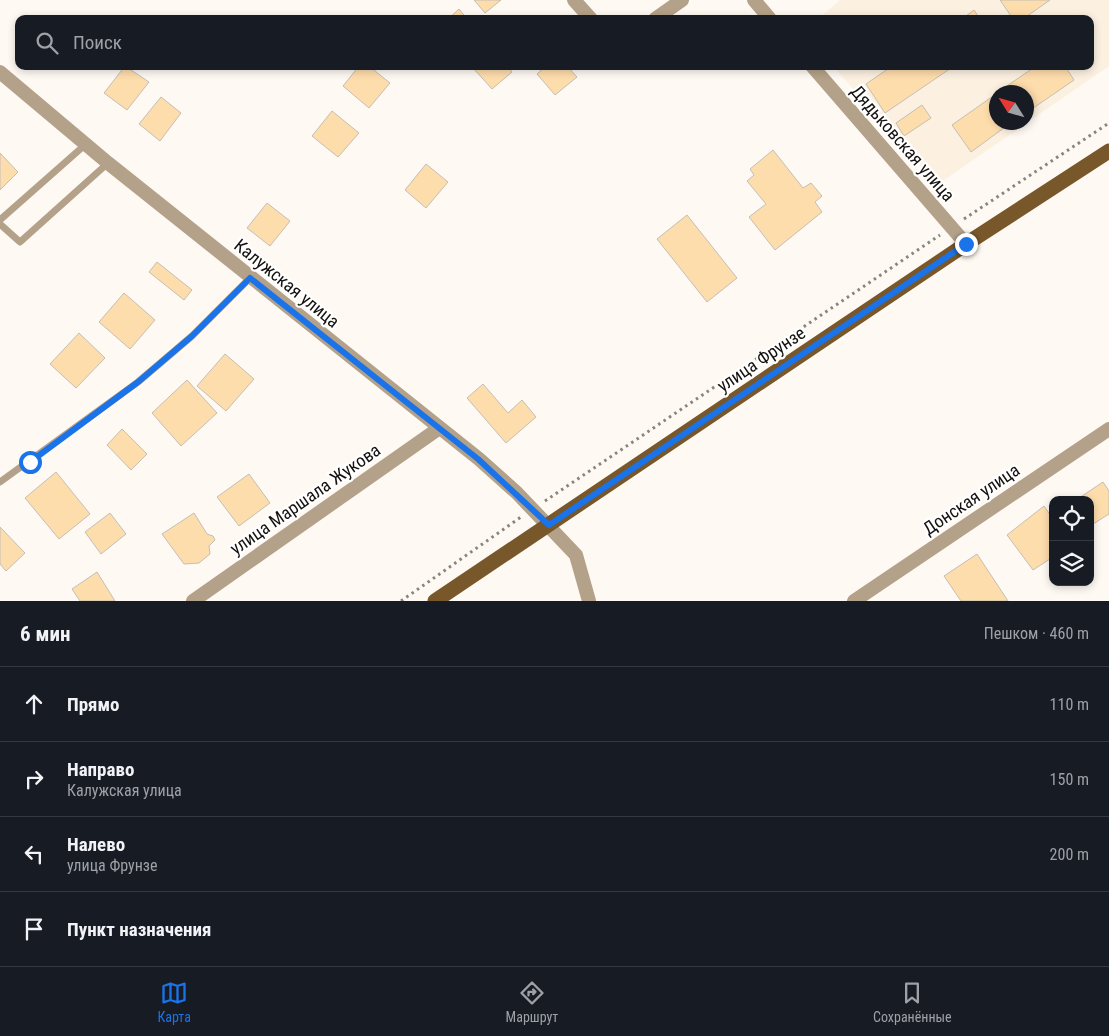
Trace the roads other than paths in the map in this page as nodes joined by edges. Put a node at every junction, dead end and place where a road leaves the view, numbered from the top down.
1 (574, 0) edge
2 (682, 0) edge
3 (754, 0) edge
4 (587, 15) edge
5 (661, 15) edge
6 (767, 15) edge
7 (815, 70) edge
8 (0, 72) edge
9 (86, 144) junction
10 (1109, 151) edge
11 (108, 163) junction
12 (0, 220) edge
13 (0, 224) edge
14 (966, 244) junction
15 (250, 278) junction
16 (438, 429) junction
17 (1109, 429) edge
18 (0, 482) edge
19 (549, 525) junction
20 (193, 601) edge
21 (435, 601) edge
22 (589, 601) edge
23 (854, 601) edge

1 - 4 street
2 - 5 street
3 - 6 street
7 - 14 street, Дядьковская улица
8 - 9 street, Калужская улица
9 - 11 street, Калужская улица
9 - 12 lane
10 - 14 main road, улица Фрунзе
11 - 13 lane
11 - 15 street, Калужская улица
14 - 19 main road, улица Фрунзе
15 - 16 street, Калужская улица
15 - 18 lane
16 - 19 street, Калужская улица
16 - 20 street, улица Маршала Жукова
17 - 23 street, Донская улица
19 - 21 main road, улица Фрунзе
19 - 22 street

